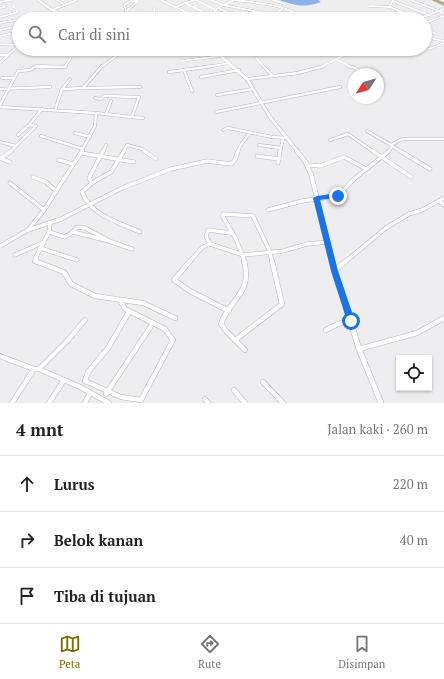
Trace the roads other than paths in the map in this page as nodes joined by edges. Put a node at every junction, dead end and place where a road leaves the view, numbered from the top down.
1 (12, 0) edge
2 (38, 0) edge
3 (41, 0) edge
4 (56, 0) edge
5 (77, 0) edge
6 (161, 0) edge
7 (196, 0) edge
8 (211, 0) edge
9 (233, 0) edge
10 (273, 0) edge
11 (393, 0) edge
12 (410, 0) edge
13 (434, 0) edge
14 (138, 1) edge
15 (0, 2) edge
16 (185, 3) junction
17 (4, 4) dead end
18 (285, 4) dead end
19 (444, 4) edge
20 (65, 5) junction
21 (222, 5) junction
22 (13, 6) dead end
23 (369, 6) dead end
24 (124, 7) junction
25 (176, 7) junction
26 (390, 7) junction
27 (0, 8) edge
28 (49, 8) junction
29 (130, 8) junction
30 (154, 9) dead end
31 (217, 9) junction
32 (282, 9) junction
33 (444, 9) edge
34 (52, 10) junction
35 (439, 11) junction
36 (18, 12) edge
37 (54, 12) edge
38 (126, 12) joint
39 (154, 12) edge
40 (186, 12) edge
41 (200, 12) edge
42 (214, 12) edge
43 (225, 12) edge
44 (262, 12) edge
45 (278, 12) edge
46 (293, 12) edge
47 (403, 12) edge
48 (426, 12) edge
49 (432, 14) edge
50 (432, 14) edge
51 (12, 15) edge
52 (444, 16) edge
53 (0, 17) edge
54 (441, 17) junction
55 (432, 20) edge
56 (12, 21) edge
57 (0, 23) edge
58 (12, 27) edge
59 (0, 30) edge
60 (432, 31) edge
61 (12, 33) edge
62 (436, 34) dead end
63 (0, 36) edge
64 (432, 39) edge
65 (444, 42) edge
66 (0, 44) edge
67 (12, 45) edge
68 (432, 48) edge
69 (12, 51) edge
70 (0, 55) edge
71 (7, 55) junction
72 (70, 56) edge
73 (112, 56) edge
74 (221, 56) joint
75 (343, 56) edge
76 (256, 58) dead end
77 (337, 60) junction
78 (181, 61) dead end
79 (0, 63) edge
80 (230, 63) junction
81 (355, 68) edge
82 (184, 70) junction
83 (238, 70) junction
84 (169, 72) dead end
85 (273, 76) junction
86 (202, 77) dead end
87 (2, 78) dead end
88 (14, 78) junction
89 (70, 79) dead end
90 (247, 79) junction
91 (50, 87) dead end
92 (140, 87) dead end
93 (340, 87) dead end
94 (83, 88) junction
95 (9, 89) junction
96 (63, 89) junction
97 (253, 89) junction
98 (0, 90) edge
99 (192, 91) dead end
100 (217, 95) dead end
101 (95, 98) dead end
102 (111, 102) dead end
103 (260, 103) junction
104 (0, 106) edge
105 (42, 109) junction
106 (55, 110) junction
107 (216, 112) dead end
108 (96, 113) junction
109 (106, 114) junction
110 (132, 117) junction
111 (143, 118) dead end
112 (29, 125) junction
113 (223, 130) dead end
114 (367, 131) dead end
115 (75, 133) dead end
116 (250, 133) junction
117 (18, 136) dead end
118 (41, 136) dead end
119 (90, 137) junction
120 (285, 138) junction
121 (444, 139) edge
122 (330, 140) dead end
123 (0, 142) edge
124 (106, 145) dead end
125 (259, 145) dead end
126 (16, 146) junction
127 (392, 146) junction
128 (281, 148) junction
129 (82, 151) junction
130 (257, 156) dead end
131 (101, 157) junction
132 (380, 157) junction
133 (0, 158) edge
134 (156, 159) dead end
135 (58, 160) dead end
136 (119, 160) junction
137 (10, 162) dead end
138 (134, 162) dead end
139 (73, 164) junction
140 (307, 165) junction
141 (366, 169) junction
142 (430, 169) dead end
143 (33, 177) dead end
144 (411, 177) dead end
145 (10, 183) dead end
146 (92, 184) junction
147 (56, 190) junction
148 (317, 198) junction
149 (444, 198) edge
150 (439, 201) junction
151 (91, 205) junction
152 (444, 205) edge
153 (44, 210) junction
154 (268, 210) dead end
155 (50, 224) junction
156 (28, 230) junction
157 (49, 232) junction
158 (73, 232) junction
159 (140, 232) dead end
160 (231, 232) junction
161 (109, 241) junction
162 (44, 242) junction
163 (327, 242) junction
164 (210, 244) junction
165 (0, 246) edge
166 (40, 248) junction
167 (132, 249) dead end
168 (270, 252) junction
169 (15, 255) dead end
170 (243, 255) junction
171 (77, 260) dead end
172 (334, 271) junction
173 (120, 300) junction
174 (229, 310) junction
175 (129, 312) junction
176 (175, 318) dead end
177 (444, 318) edge
178 (85, 320) dead end
179 (351, 321) junction
180 (153, 323) junction
181 (326, 330) dead end
182 (235, 340) junction
183 (359, 349) junction
184 (245, 350) dead end
185 (0, 356) edge
186 (37, 369) junction
187 (64, 380) junction
188 (262, 382) dead end
189 (234, 390) dead end
190 (90, 393) junction
191 (106, 394) junction
192 (12, 403) edge
193 (49, 403) edge
194 (85, 403) edge
195 (109, 403) edge
196 (245, 403) edge
197 (283, 403) edge
198 (381, 403) edge

1 - 15 street
2 - 28 street
3 - 28 street
4 - 20 street
5 - 20 street
6 - 25 street
7 - 16 street
7 - 31 street
8 - 21 street
9 - 21 street
9 - 32 street
10 - 18 street
11 - 26 street
11 - 48 street
12 - 35 street
13 - 19 highway
14 - 24 street
14 - 29 street
16 - 25 street
16 - 41 street
17 - 27 street
20 - 34 street
21 - 31 street
21 - 44 street
22 - 36 street
23 - 26 street
24 - 29 street
24 - 38 street
25 - 40 street
26 - 47 street
28 - 34 street
29 - 38 street
30 - 39 street
31 - 42 street
31 - 43 street
32 - 45 street
32 - 46 street
33 - 35 street
34 - 37 street
35 - 49 street
35 - 52 street
50 - 54 street
51 - 53 street
52 - 54 street
54 - 55 street
56 - 57 street
58 - 59 street
60 - 62 street
61 - 63 street
64 - 65 street
65 - 68 street
66 - 67 street
69 - 71 street
70 - 71 street
71 - 79 street
72 - 88 street
73 - 94 street
74 - 78 street
74 - 80 street
75 - 77 street
76 - 85 street
77 - 81 street
77 - 85 street
80 - 82 street
80 - 83 street
82 - 84 street
82 - 99 street
83 - 86 street
83 - 90 street
85 - 90 street
87 - 88 street
88 - 95 street
89 - 96 street
90 - 97 street
91 - 95 street
92 - 94 street
93 - 103 street
94 - 96 street
95 - 98 street
95 - 104 street
96 - 106 street
97 - 100 street
97 - 103 street
101 - 110 street
102 - 109 street
103 - 107 street
103 - 120 street
104 - 105 street
105 - 106 street
105 - 112 street
106 - 108 street
108 - 109 street
108 - 119 street
109 - 110 street
110 - 111 street
112 - 117 street
112 - 126 street
113 - 116 street
114 - 127 street
115 - 119 street
116 - 120 street
116 - 151 street
118 - 129 street
119 - 129 street
120 - 128 street
120 - 140 street
121 - 127 street
122 - 132 street
123 - 126 street
124 - 131 street
125 - 128 street
126 - 133 street
127 - 132 street
127 - 142 street
128 - 130 street
129 - 131 street
129 - 139 street
131 - 136 street
131 - 146 street
132 - 141 street
132 - 144 street
133 - 137 street
134 - 136 street
135 - 139 street
136 - 138 street
136 - 146 street
139 - 147 street
140 - 141 street
140 - 148 street
141 - 148 street
143 - 147 street
145 - 153 street
146 - 151 street
147 - 153 street
148 - 154 street
148 - 163 street
149 - 150 street
150 - 152 street
150 - 172 street
151 - 155 street
151 - 159 street
153 - 156 street
155 - 156 street
155 - 157 street
156 - 165 street
157 - 158 street
157 - 162 street
158 - 161 street
158 - 161 street
160 - 164 street
160 - 168 street
160 - 170 street
161 - 167 street
162 - 166 street
162 - 169 street
163 - 168 street
163 - 172 street
164 - 170 street
164 - 174 street
166 - 171 street
166 - 173 street
168 - 170 street
168 - 182 street
170 - 174 street
172 - 179 street
173 - 175 street
173 - 176 street
174 - 182 street
175 - 180 street
175 - 191 street
177 - 183 street
178 - 186 street
179 - 181 street
179 - 183 street
180 - 191 street
180 - 191 street
182 - 184 street
183 - 198 street
185 - 186 street
186 - 187 street
186 - 192 street
187 - 190 street
187 - 193 street
188 - 197 street
189 - 196 street
190 - 194 street
190 - 195 street

